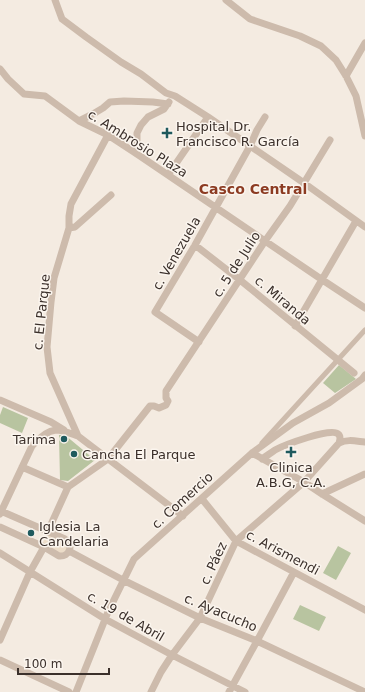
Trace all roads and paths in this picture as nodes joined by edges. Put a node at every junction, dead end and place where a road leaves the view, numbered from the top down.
1 (55, 0) edge
2 (226, 0) edge
3 (365, 43) edge
4 (0, 69) edge
5 (346, 76) junction
6 (175, 96) junction
7 (168, 104) junction
8 (362, 112) edge
9 (208, 117) junction
10 (265, 117) dead end
11 (78, 121) junction
12 (108, 135) junction
13 (365, 136) edge
14 (330, 140) dead end
15 (250, 146) junction
16 (137, 154) junction
17 (168, 174) junction
18 (304, 182) junction
19 (111, 195) dead end
20 (216, 208) junction
21 (356, 221) junction
22 (365, 227) edge
23 (68, 228) junction
24 (265, 241) junction
25 (195, 246) junction
26 (321, 279) junction
27 (240, 280) junction
28 (365, 308) edge
29 (295, 326) junction
30 (365, 330) edge
31 (199, 342) junction
32 (338, 360) junction
33 (354, 373) dead end
34 (364, 377) edge
35 (0, 400) edge
36 (67, 432) junction
37 (78, 436) junction
38 (365, 442) edge
39 (339, 443) junction
40 (252, 454) junction
41 (108, 459) junction
42 (262, 459) junction
43 (22, 467) junction
44 (365, 474) edge
45 (304, 482) junction
46 (68, 487) junction
47 (322, 494) junction
48 (202, 499) junction
49 (1, 513) edge
50 (183, 516) junction
51 (365, 521) edge
52 (0, 527) edge
53 (48, 531) junction
54 (236, 541) junction
55 (44, 547) junction
56 (69, 551) junction
57 (0, 553) edge
58 (30, 572) junction
59 (294, 572) junction
60 (123, 580) junction
61 (365, 610) edge
62 (105, 618) junction
63 (200, 618) junction
64 (0, 640) edge
65 (257, 641) junction
66 (172, 655) junction
67 (0, 660) edge
68 (230, 689) edge
69 (69, 692) edge
70 (76, 692) edge
71 (151, 692) edge
72 (245, 692) edge
73 (365, 692) edge

1 - 6 street
2 - 5 street
3 - 5 street
4 - 11 street, c. Ambrosio Plaza
5 - 8 street
6 - 7 street
6 - 9 street
7 - 11 street
7 - 16 street
8 - 13 street
9 - 15 street
9 - 17 street
10 - 15 street, c. Venezuela
11 - 12 street, c. Ambrosio Plaza
12 - 16 street, c. Ambrosio Plaza
12 - 23 street, c. El Parque
14 - 18 street, c. 5 de Julio
15 - 18 street
15 - 20 street, c. Venezuela
16 - 17 street, c. Ambrosio Plaza
17 - 20 street, c. Ambrosio Plaza
18 - 21 street
18 - 24 street, c. 5 de Julio
19 - 23 street
20 - 24 street, c. Ambrosio Plaza
20 - 25 street, c. Venezuela
21 - 22 street
21 - 26 street
23 - 37 street, c. El Parque
24 - 26 street, c. Ambrosio Plaza
24 - 27 street, c. 5 de Julio
25 - 27 street, c. Miranda
25 - 31 street, c. Venezuela
26 - 28 street, c. Ambrosio Plaza
26 - 29 street
27 - 29 street, c. Miranda
27 - 31 street, c. 5 de Julio
29 - 32 street, c. Miranda
30 - 32 street
31 - 41 street, c. 5 de Julio
32 - 33 street, c. Miranda
32 - 40 street
34 - 40 street, c. Comercio
35 - 36 street
36 - 37 street
36 - 43 street
37 - 41 street, c. El Parque
38 - 39 street
39 - 42 street
39 - 45 street, c. Páez
40 - 42 street
40 - 48 street, c. Comercio
41 - 46 street
41 - 50 street, c. El Parque
42 - 45 street
43 - 46 street
43 - 49 street
44 - 47 street
45 - 47 street
45 - 54 street, c. Páez
46 - 53 street
47 - 51 street
48 - 50 street, c. Comercio
48 - 54 street, c. Arismendi
49 - 53 street, c. Ayacucho
50 - 60 street, c. Comercio
52 - 55 street, c. Ayacucho
53 - 56 street, c. Ayacucho
54 - 59 street, c. Arismendi
54 - 63 street, c. Páez
55 - 56 street, c. Ayacucho
55 - 58 street
56 - 60 street, c. Ayacucho
57 - 58 street, c. 19 de Abril
58 - 62 street, c. 19 de Abril
58 - 64 street
59 - 61 street, c. Arismendi
59 - 65 street
60 - 62 street, c. Comercio
60 - 63 street, c. Ayacucho
62 - 66 street, c. 19 de Abril
62 - 70 street, c. Comercio
63 - 65 street, c. Ayacucho
63 - 66 street, c. Páez
65 - 68 street
65 - 73 street, c. Ayacucho
66 - 68 street, c. 19 de Abril
66 - 71 street, c. Páez
67 - 69 street
68 - 72 street, c. 19 de Abril

